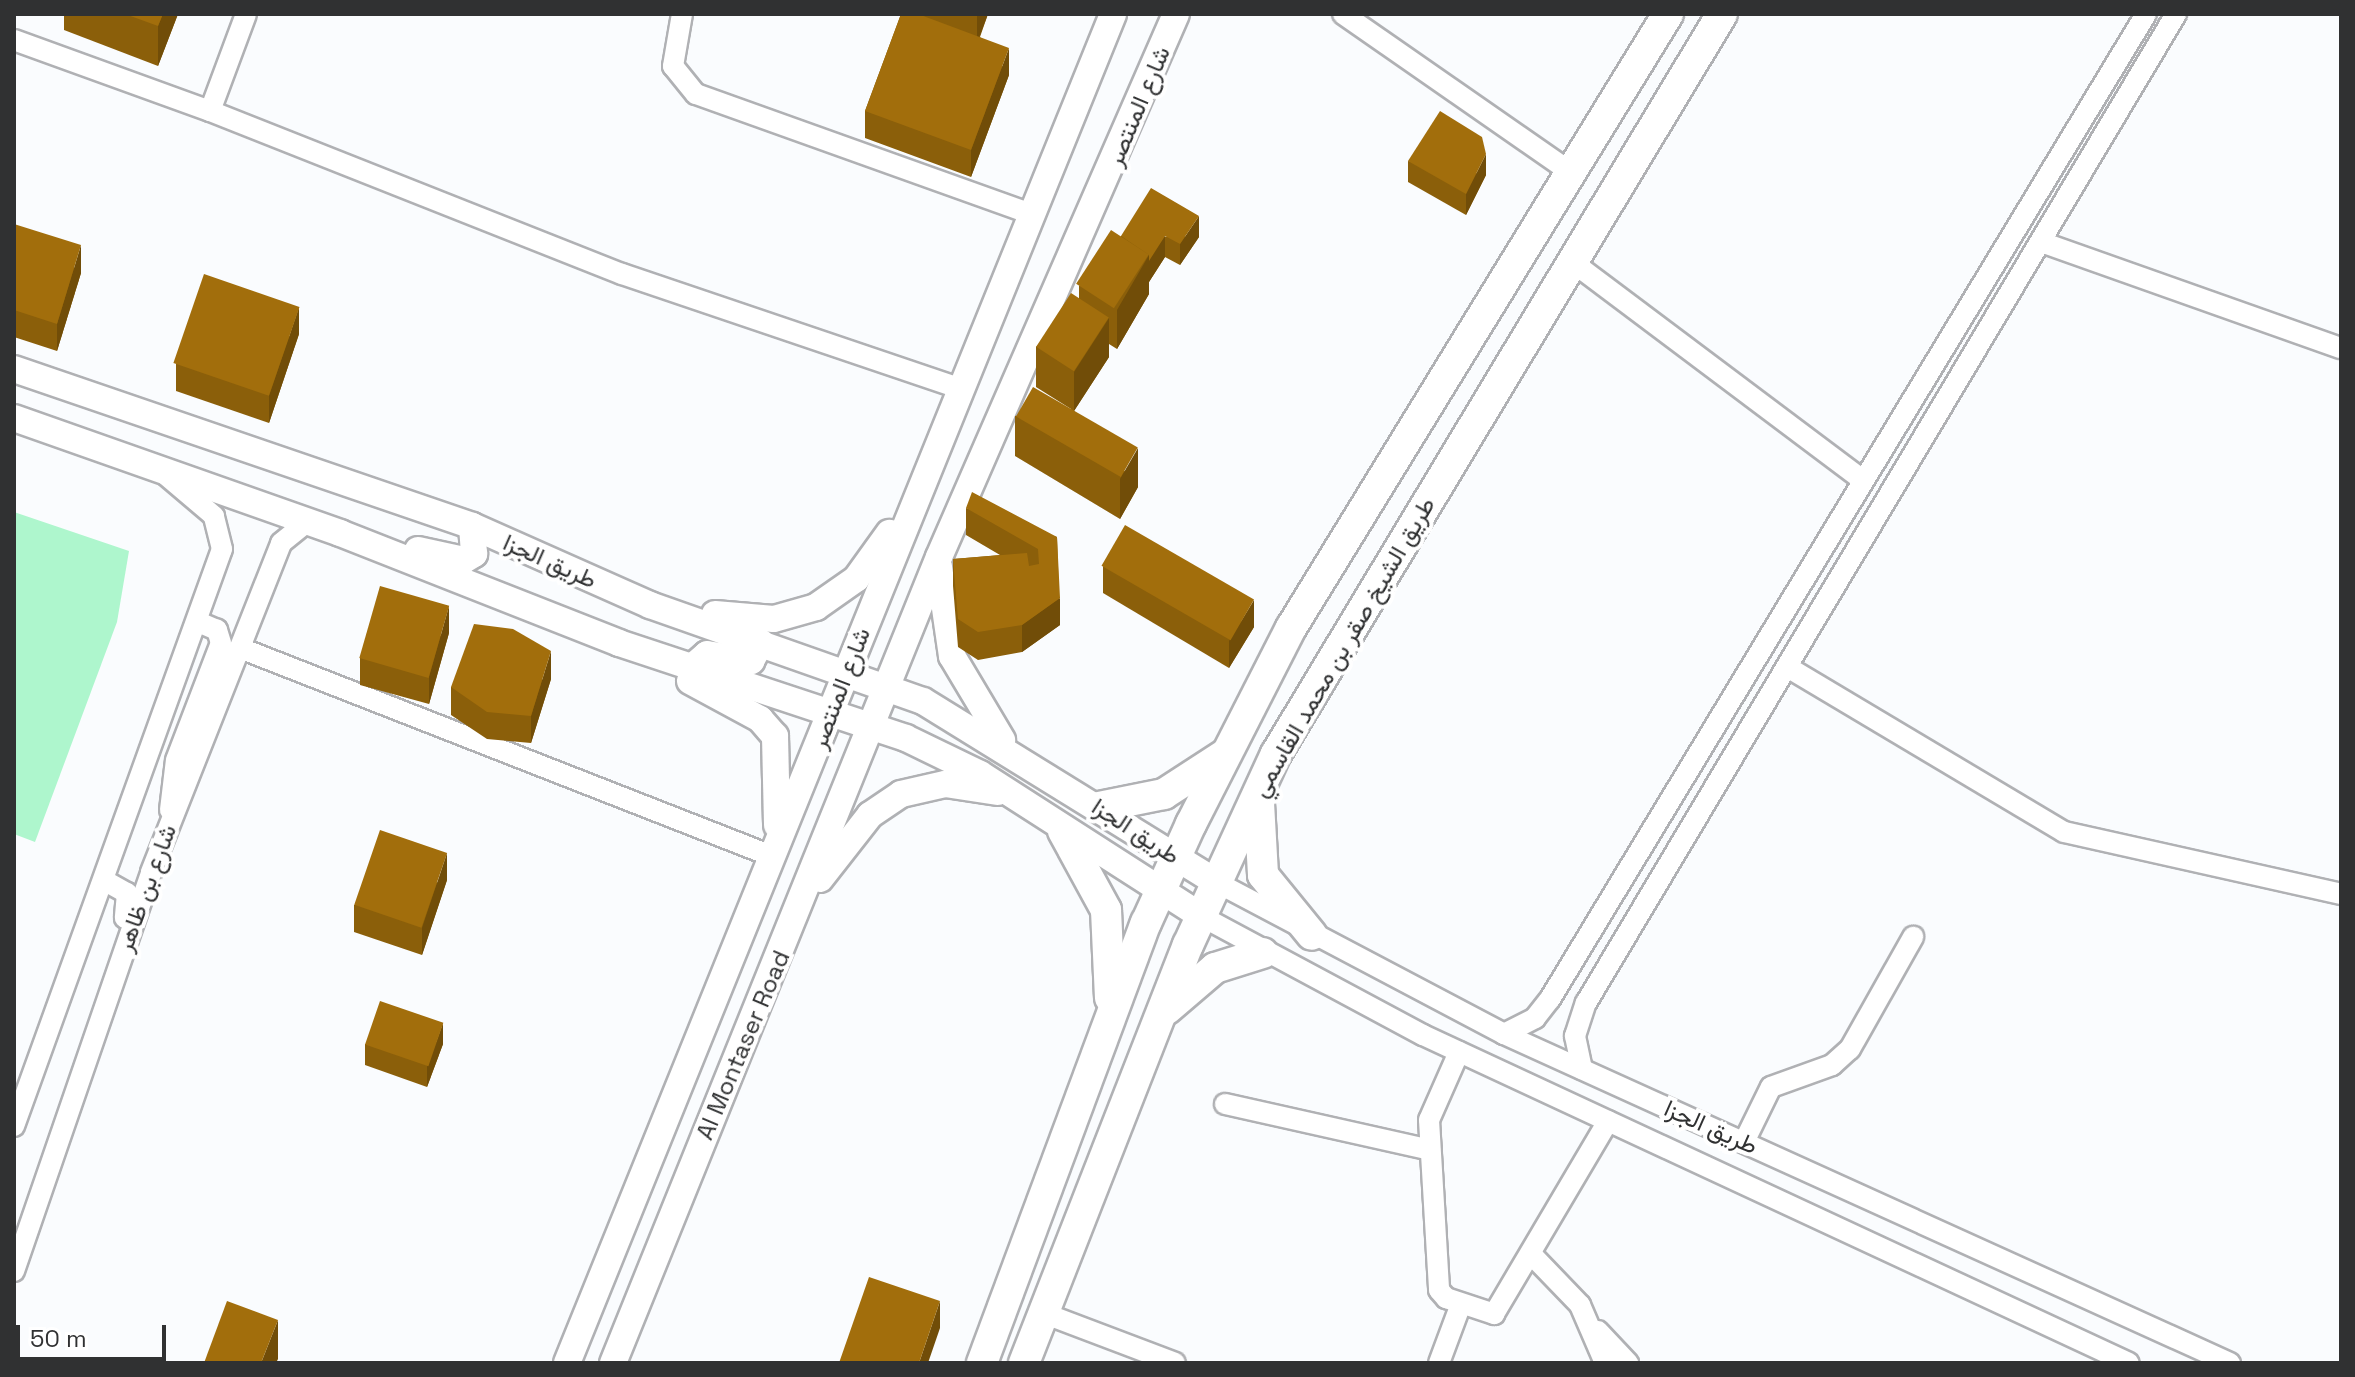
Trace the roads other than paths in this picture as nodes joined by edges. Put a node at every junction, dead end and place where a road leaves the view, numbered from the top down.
1 (246, 14) edge
2 (682, 14) edge
3 (1113, 14) edge
4 (1176, 14) edge
5 (1343, 14) edge
6 (1668, 14) edge
7 (1722, 14) edge
8 (2146, 14) edge
9 (2176, 14) edge
10 (14, 40) edge
11 (210, 111) junction
12 (1570, 172) junction
13 (1029, 213) junction
14 (2041, 242) junction
15 (1571, 261) junction
16 (2341, 348) edge
17 (14, 369) edge
18 (961, 389) junction
19 (14, 418) edge
20 (158, 469) junction
21 (1861, 479) junction
22 (923, 480) junction
23 (308, 521) junction
24 (472, 526) junction
25 (340, 533) junction
26 (939, 557) junction
27 (650, 605) junction
28 (198, 622) junction
29 (619, 643) junction
30 (761, 643) junction
31 (240, 648) junction
32 (691, 668) junction
33 (1789, 668) junction
34 (846, 674) junction
35 (886, 688) junction
36 (830, 714) junction
37 (872, 727) junction
38 (1234, 746) junction
39 (1012, 751) junction
40 (1263, 780) junction
41 (1010, 794) junction
42 (1099, 807) junction
43 (171, 822) junction
44 (1063, 831) junction
45 (774, 857) junction
46 (1176, 858) junction
47 (107, 882) junction
48 (1216, 882) junction
49 (811, 886) junction
50 (1160, 893) junction
51 (2341, 894) edge
52 (1201, 916) junction
53 (1312, 935) junction
54 (1913, 937) dead end
55 (1263, 953) junction
56 (1579, 953) junction
57 (1608, 967) junction
58 (1160, 1016) junction
59 (1110, 1018) junction
60 (95, 1029) junction
61 (1504, 1034) junction
62 (1459, 1052) junction
63 (1582, 1069) junction
64 (1225, 1104) dead end
65 (1608, 1121) junction
66 (14, 1126) edge
67 (1744, 1142) junction
68 (1430, 1150) junction
69 (1531, 1254) junction
70 (14, 1271) edge
71 (1461, 1304) junction
72 (1043, 1313) junction
73 (1592, 1326) junction
74 (567, 1363) edge
75 (613, 1363) edge
76 (982, 1363) edge
77 (1024, 1363) edge
78 (1175, 1363) edge
79 (1439, 1363) edge
80 (1605, 1363) edge
81 (1628, 1363) edge
82 (2129, 1363) edge
83 (2230, 1363) edge

1 - 11 street
2 - 13 street
3 - 13 main road, شارع المنتصر
4 - 26 main road, شارع المنتصر
5 - 12 street
6 - 12 highway, طريق الشيخ صقر بن محمد القاسمي
7 - 15 highway, طريق الشيخ صقر بن محمد القاسمي
8 - 21 street
9 - 14 street
10 - 11 street
11 - 18 street
12 - 38 highway, طريق الشيخ صقر بن محمد القاسمي
13 - 18 main road, شارع المنتصر
14 - 16 street
14 - 33 street
15 - 21 street
15 - 40 highway, طريق الشيخ صقر بن محمد القاسمي
17 - 24 main road, طريق الجزا
18 - 22 main road, شارع المنتصر
19 - 20 main road, طريق الجزا
20 - 23 main road, طريق الجزا
20 - 28 street, شارع بن ظاهر
21 - 56 street
22 - 27 main road
22 - 34 main road, شارع المنتصر
23 - 25 main road, طريق الجزا
23 - 31 street, شارع بن ظاهر
24 - 25 main road
24 - 27 main road, طريق الجزا
25 - 29 main road, طريق الجزا
26 - 35 main road, شارع المنتصر
26 - 39 main road
27 - 30 main road, طريق الجزا
28 - 43 street
28 - 47 street, شارع بن ظاهر
29 - 32 main road, طريق الجزا
29 - 45 main road
30 - 32 main road
30 - 34 main road, طريق الجزا
31 - 43 street, شارع بن ظاهر
31 - 45 street
32 - 36 main road, طريق الجزا
33 - 51 street
33 - 57 street
34 - 35 main road, طريق الجزا
34 - 36 main road, شارع المنتصر
35 - 37 main road, شارع المنتصر
35 - 39 main road, طريق الجزا
36 - 37 main road, طريق الجزا
36 - 45 main road, شارع المنتصر
37 - 41 main road, طريق الجزا
37 - 49 main road, Al Montaser Road
38 - 42 highway
38 - 46 highway, طريق الشيخ صقر بن محمد القاسمي
39 - 42 main road, طريق الجزا
40 - 48 highway, طريق الشيخ صقر بن محمد القاسمي
40 - 53 highway
41 - 44 main road, طريق الجزا
41 - 49 main road
42 - 46 main road, طريق الجزا
43 - 60 street, شارع بن ظاهر
44 - 50 main road, طريق الجزا
44 - 59 highway
45 - 74 main road, شارع المنتصر
46 - 48 main road, طريق الجزا
46 - 50 highway, طريق الشيخ صقر بن محمد القاسمي
47 - 60 street
47 - 66 street, شارع بن ظاهر
48 - 52 highway, طريق الشيخ صقر بن محمد القاسمي
48 - 53 street, طريق الجزا
49 - 75 main road, Al Montaser Road
50 - 52 main road, طريق الجزا
50 - 59 highway, طريق الشيخ صقر بن محمد القاسمي
52 - 55 street, طريق الجزا
52 - 58 highway, طريق الشيخ صقر بن محمد القاسمي
53 - 61 street, طريق الجزا
54 - 67 street
55 - 58 highway
55 - 62 street, طريق الجزا
56 - 57 street
56 - 61 street
57 - 63 street
58 - 72 highway, طريق الشيخ صقر بن محمد القاسمي
59 - 76 highway, طريق الشيخ صقر بن محمد القاسمي
60 - 70 street, شارع بن ظاهر
61 - 63 street, طريق الجزا
62 - 65 street, طريق الجزا
62 - 68 street
63 - 67 street, طريق الجزا
64 - 68 street
65 - 69 street
65 - 82 street, طريق الجزا
67 - 83 street, طريق الجزا
68 - 71 street
69 - 71 street
69 - 73 street
71 - 79 street
72 - 77 highway, طريق الشيخ صقر بن محمد القاسمي
72 - 78 street
73 - 80 street
73 - 81 street

